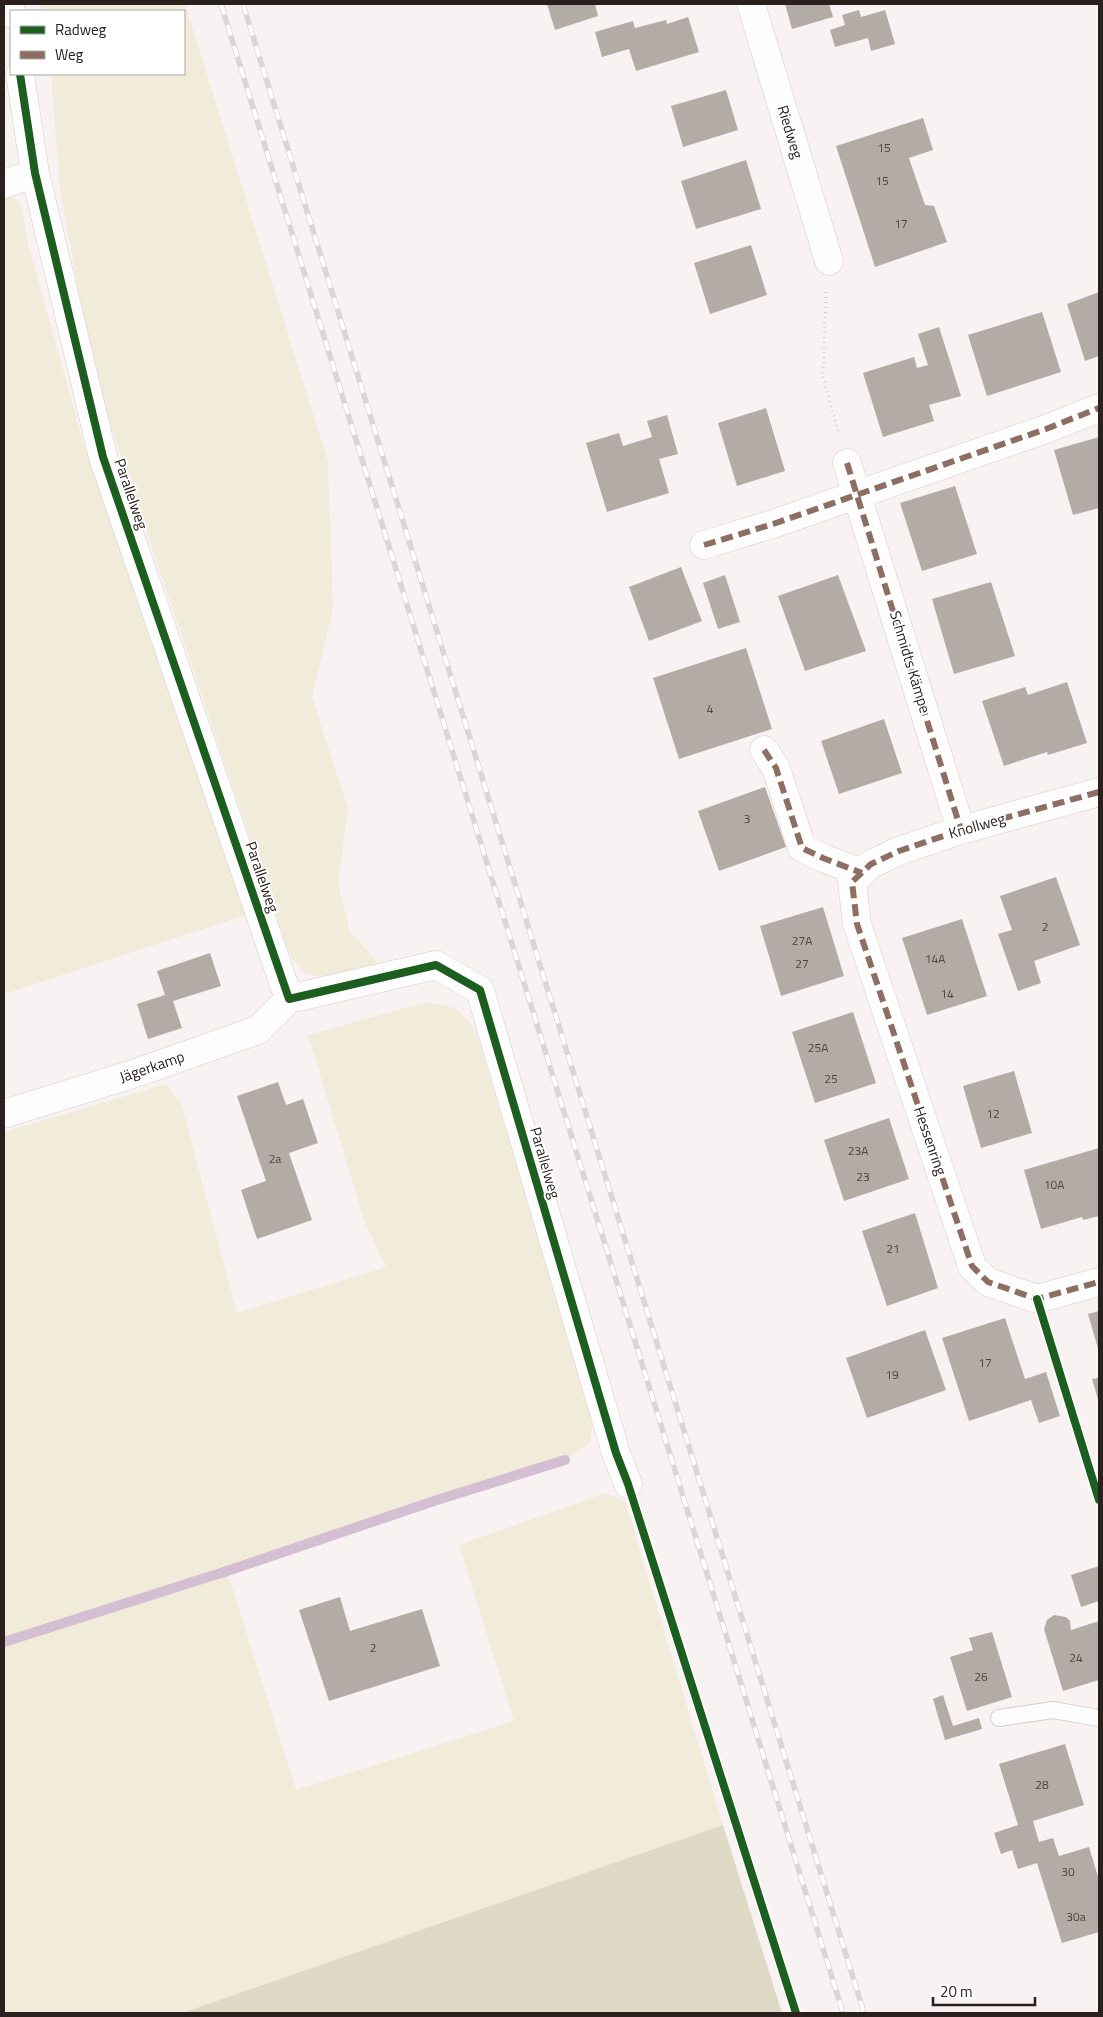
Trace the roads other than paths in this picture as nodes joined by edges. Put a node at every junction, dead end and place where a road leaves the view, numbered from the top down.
1 (751, 4) edge
2 (20, 75) edge
3 (35, 173) junction
4 (4, 184) edge
5 (828, 260) road end
6 (1099, 408) edge
7 (847, 463) road end
8 (858, 494) junction
9 (704, 545) dead end
10 (764, 750) dead end
11 (1099, 792) edge
12 (961, 830) junction
13 (857, 878) junction
14 (289, 999) junction
15 (4, 1114) edge
16 (1099, 1282) edge
17 (628, 1484) dead end
18 (999, 1718) dead end
19 (1099, 1718) edge

1 - 5 street, Riedweg
2 - 3 street, Parallelweg
3 - 4 street
3 - 14 street, Parallelweg
6 - 8 street
7 - 8 street, Schmidts Kämpe
8 - 9 street
8 - 12 street, Schmidts Kämpe
10 - 13 street
11 - 12 street, Knollweg
12 - 13 street, Knollweg
13 - 16 street, Hessenring
14 - 15 street, Jägerkamp
14 - 17 street, Parallelweg
18 - 19 lane

